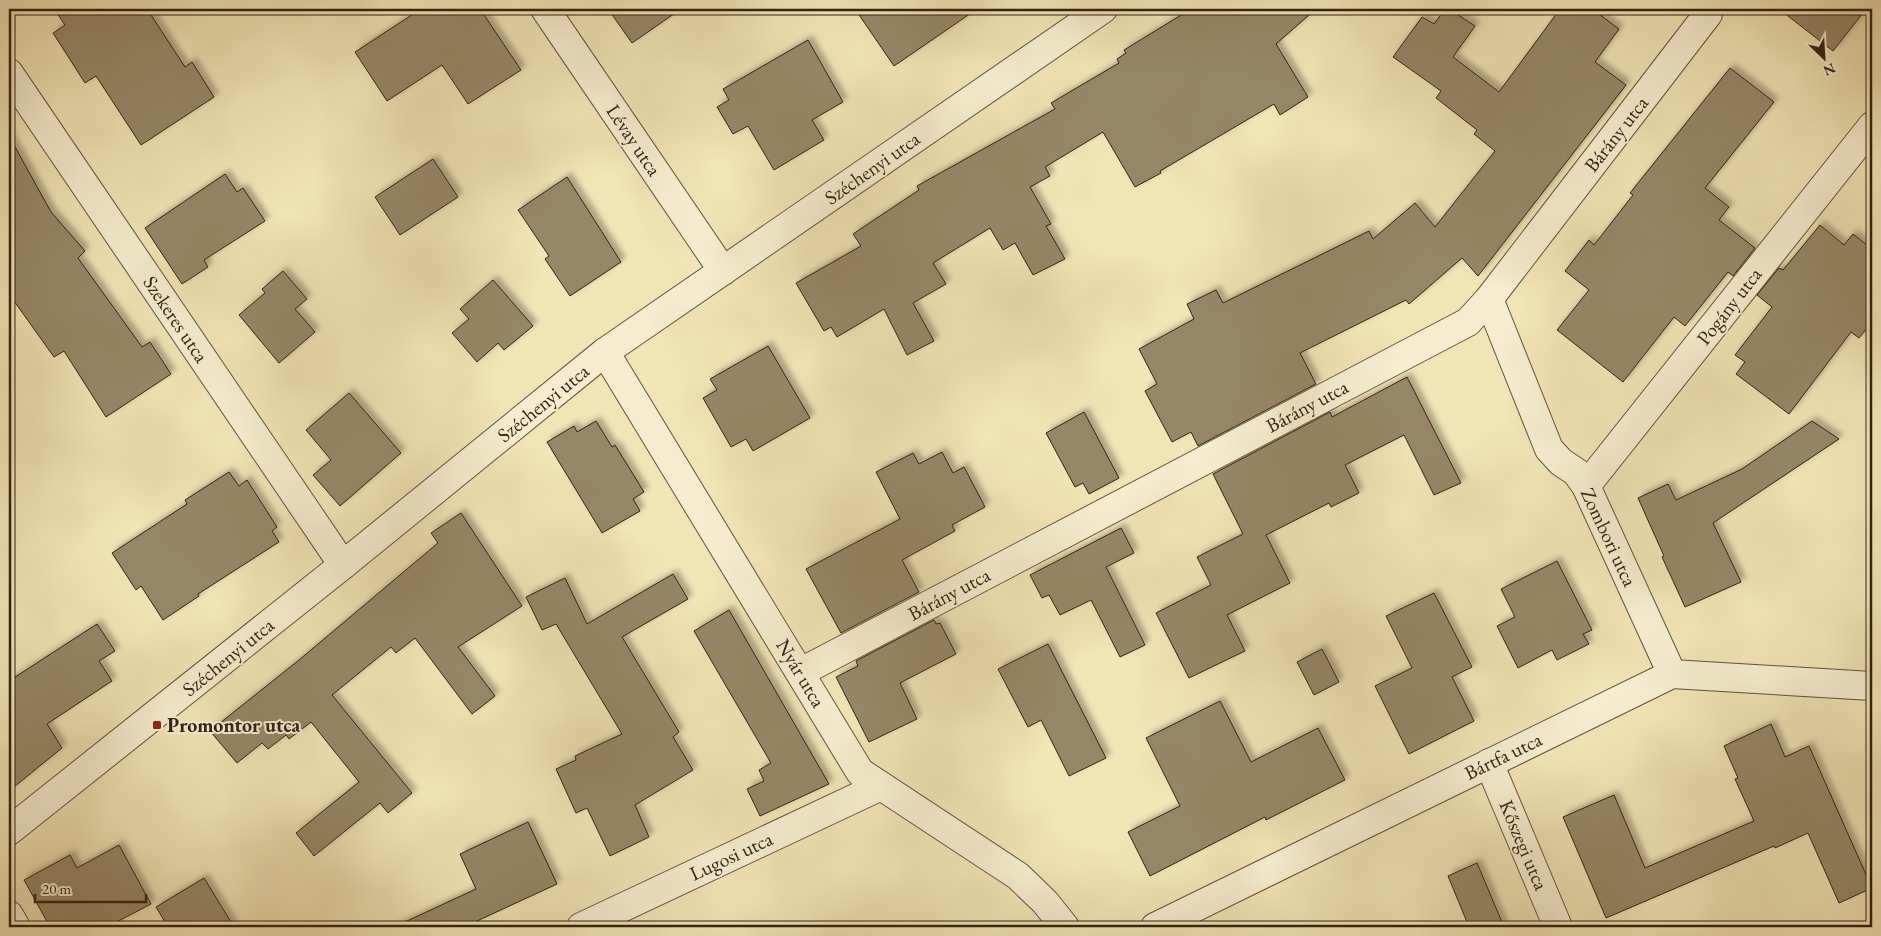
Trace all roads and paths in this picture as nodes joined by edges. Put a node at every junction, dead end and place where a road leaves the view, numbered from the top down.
1 (545, 9) edge
2 (1103, 9) edge
3 (1708, 14) dead end
4 (9, 73) edge
5 (1872, 126) edge
6 (724, 271) junction
7 (1489, 299) junction
8 (605, 352) junction
9 (1586, 486) junction
10 (343, 565) junction
11 (800, 672) junction
12 (1672, 674) junction
13 (1872, 686) edge
14 (1489, 763) junction
15 (881, 786) junction
16 (9, 831) edge
17 (9, 915) edge
18 (16, 927) edge
19 (582, 927) edge
20 (1065, 927) edge
21 (1154, 927) edge
22 (1558, 927) edge

1 - 6 street, Lévay utca
2 - 6 street, Széchenyi utca
3 - 7 street, Bárány utca
4 - 10 street, Szekeres utca
5 - 9 street, Pogány utca
6 - 8 street, Széchenyi utca
7 - 9 street, Zombori utca
7 - 11 street, Bárány utca
8 - 10 street, Széchenyi utca
8 - 11 street, Nyár utca
9 - 12 street, Zombori utca
10 - 16 street, Széchenyi utca
11 - 15 street, Nyár utca
12 - 13 street, Bártfa utca
12 - 14 street, Bártfa utca
14 - 21 street, Bártfa utca
14 - 22 street, Kőszegi utca
15 - 19 street, Lugosi utca
15 - 20 street, Nyár utca
17 - 18 street

